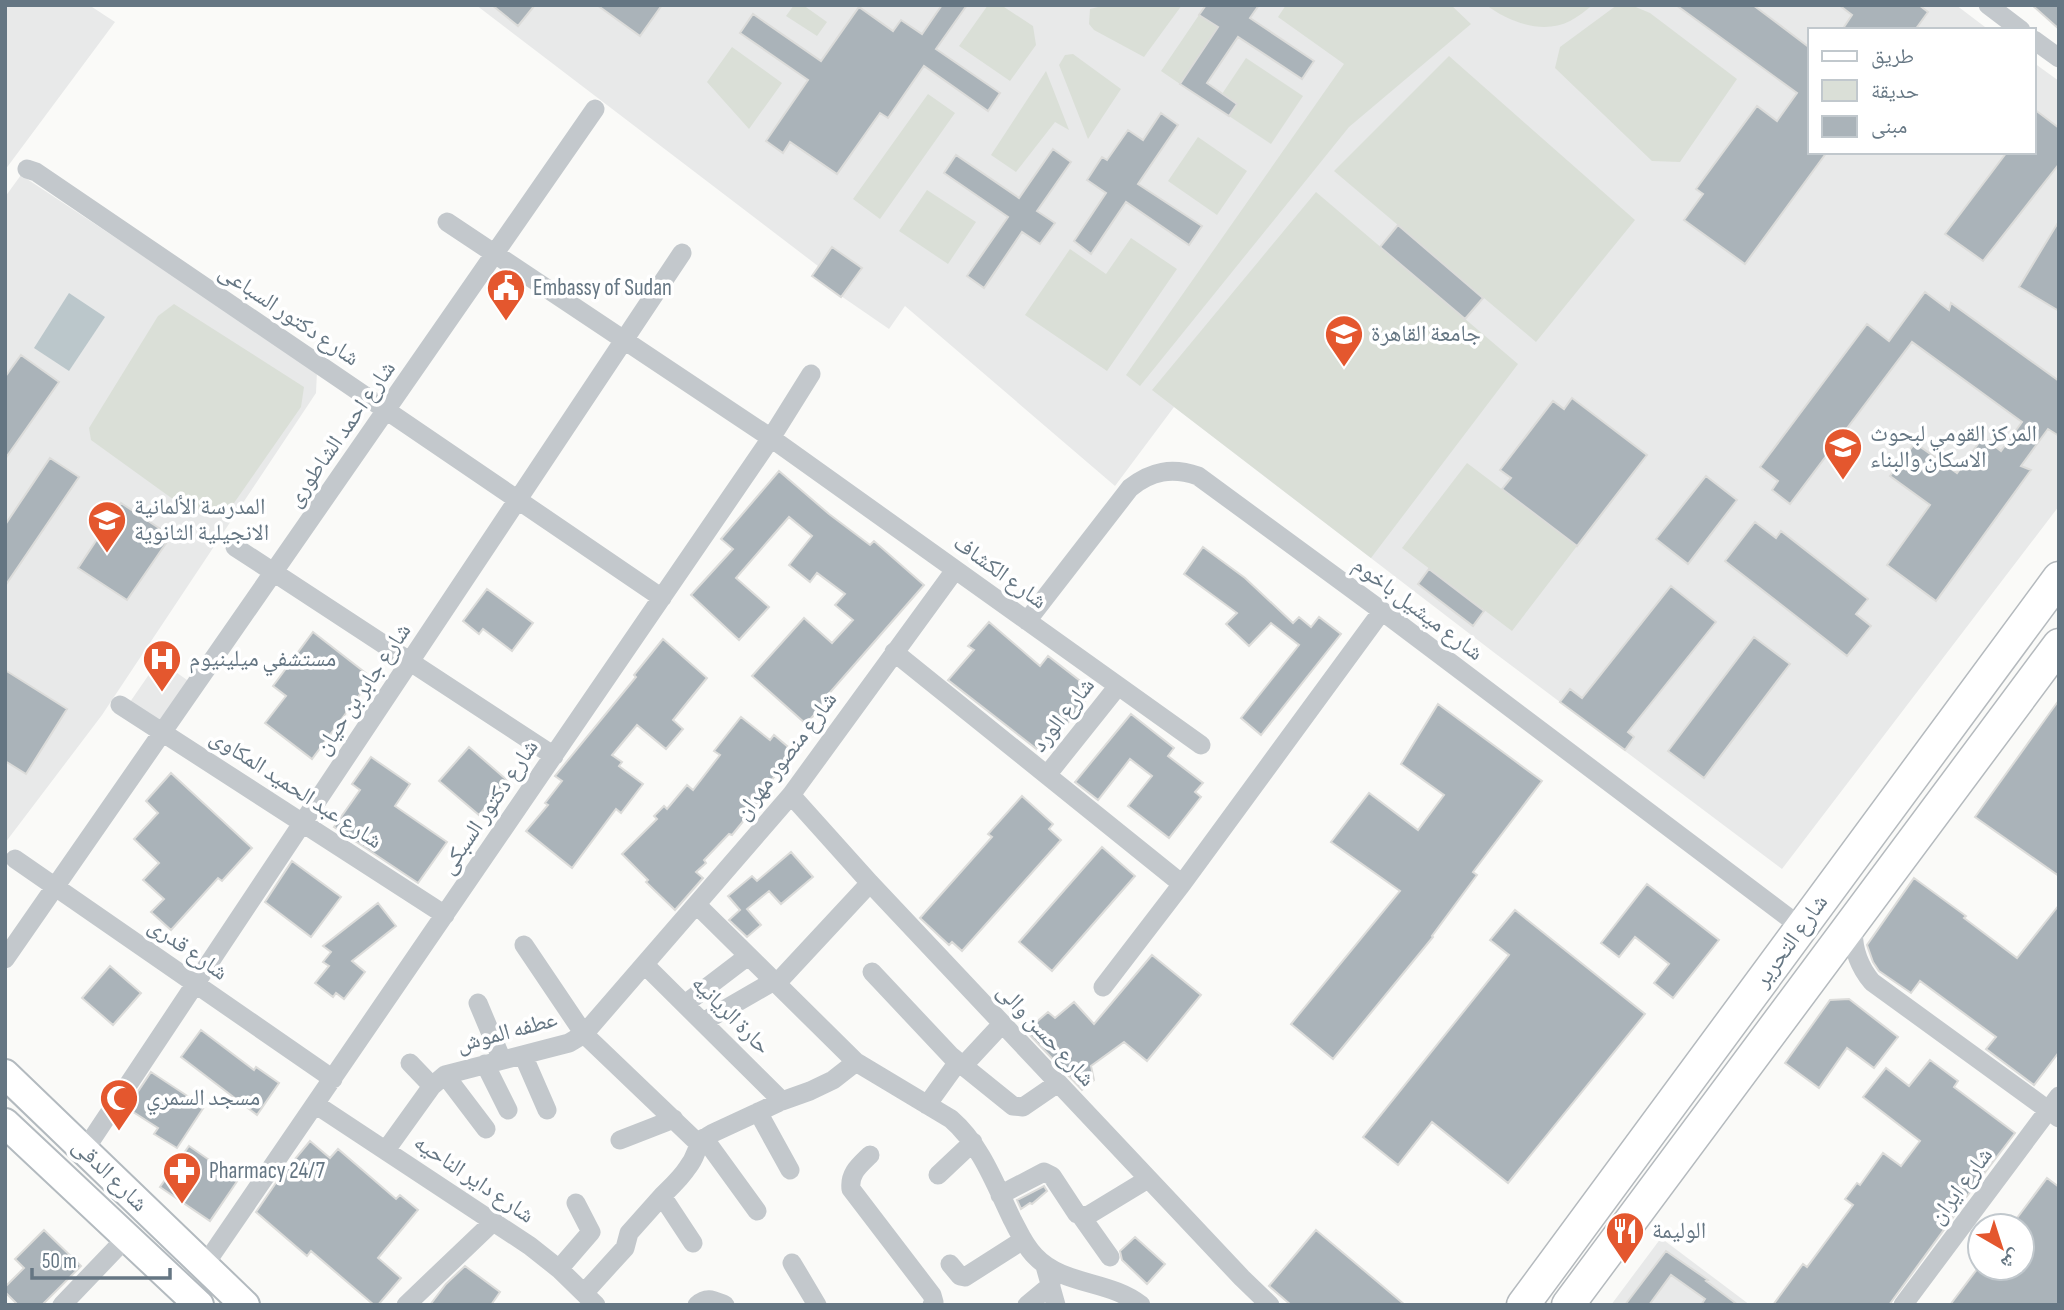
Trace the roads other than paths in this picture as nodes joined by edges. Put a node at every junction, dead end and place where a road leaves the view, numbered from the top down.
1 (1988, 5) edge
2 (2018, 28) edge
3 (2036, 41) edge
4 (2059, 58) edge
5 (596, 109) dead end
6 (27, 169) dead end
7 (447, 222) dead end
8 (495, 253) junction
9 (682, 253) dead end
10 (624, 340) junction
11 (811, 374) dead end
12 (387, 411) junction
13 (771, 438) junction
14 (518, 500) junction
15 (235, 547) dead end
16 (955, 569) junction
17 (275, 573) junction
18 (2059, 578) edge
19 (662, 598) junction
20 (1382, 611) junction
21 (1027, 621) junction
22 (2025, 624) junction
23 (2058, 647) edge
24 (894, 652) junction
25 (410, 662) junction
26 (1987, 675) junction
27 (1118, 686) junction
28 (2018, 701) junction
29 (120, 705) dead end
30 (163, 733) junction
31 (1201, 745) dead end
32 (554, 756) junction
33 (1047, 775) junction
34 (791, 795) junction
35 (303, 823) junction
36 (15, 859) dead end
37 (870, 883) junction
38 (1182, 884) junction
39 (55, 887) junction
40 (697, 905) junction
41 (445, 915) junction
42 (1854, 920) junction
43 (1801, 927) junction
44 (524, 946) dead end
45 (748, 956) junction
46 (5, 959) edge
47 (645, 965) junction
48 (872, 972) dead end
49 (775, 982) junction
50 (195, 984) junction
51 (1103, 987) dead end
52 (478, 1003) dead end
53 (685, 1004) junction
54 (703, 1022) junction
55 (1002, 1024) junction
56 (584, 1034) junction
57 (523, 1055) junction
58 (494, 1062) junction
59 (856, 1062) junction
60 (410, 1063) dead end
61 (961, 1064) junction
62 (5, 1074) edge
63 (333, 1079) junction
64 (439, 1081) junction
65 (1058, 1083) junction
66 (782, 1101) junction
67 (315, 1104) junction
68 (927, 1105) junction
69 (2055, 1108) edge
70 (508, 1110) dead end
71 (547, 1111) dead end
72 (758, 1112) junction
73 (674, 1119) junction
74 (5, 1123) edge
75 (486, 1129) dead end
76 (620, 1140) dead end
77 (701, 1141) junction
78 (973, 1142) junction
79 (386, 1150) junction
80 (84, 1151) junction
81 (870, 1154) dead end
82 (790, 1170) dead end
83 (938, 1175) dead end
84 (1148, 1179) junction
85 (1612, 1183) junction
86 (1000, 1195) junction
87 (662, 1196) junction
88 (576, 1203) dead end
89 (1643, 1203) junction
90 (757, 1211) dead end
91 (1081, 1216) junction
92 (494, 1221) junction
93 (127, 1237) junction
94 (1023, 1240) junction
95 (693, 1243) dead end
96 (1560, 1255) junction
97 (1110, 1257) dead end
98 (792, 1263) dead end
99 (950, 1264) dead end
100 (204, 1266) junction
101 (559, 1269) junction
102 (1593, 1271) junction
103 (1048, 1276) junction
104 (590, 1299) edge
105 (700, 1303) edge
106 (62, 1305) edge
107 (199, 1305) edge
108 (245, 1305) edge
109 (406, 1305) edge
110 (725, 1305) edge
111 (817, 1305) edge
112 (933, 1305) edge
113 (1027, 1305) edge
114 (1056, 1305) edge
115 (1141, 1305) edge
116 (1270, 1305) edge
117 (1523, 1305) edge
118 (1568, 1305) edge
119 (1903, 1305) edge

1 - 2 street
3 - 4 street
5 - 8 street, شارع احمد الشاطورى
6 - 12 street, شارع دكتور السباعى
7 - 8 street, شارع الكشاف
8 - 10 street, شارع الكشاف
8 - 12 street, شارع احمد الشاطورى
9 - 10 street, شارع جابر بن حيان
10 - 13 street, شارع الكشاف
10 - 14 street, شارع جابر بن حيان
11 - 13 street, شارع دكتور السبكى
12 - 14 street, شارع دكتور السباعى
12 - 17 street, شارع احمد الشاطورى
13 - 16 street, شارع الكشاف
13 - 19 street, شارع دكتور السبكى
14 - 19 street, شارع دكتور السباعى
14 - 25 street, شارع جابر بن حيان
15 - 17 street
16 - 21 street, شارع الكشاف
16 - 24 street, شارع منصور مهران
17 - 25 street
17 - 30 street, شارع احمد الشاطورى
18 - 22 main road, شارع التحرير
19 - 32 street, شارع دكتور السبكى
20 - 21 street, شارع ميشيل باخوم
20 - 38 street
20 - 43 street, شارع ميشيل باخوم
21 - 27 street, شارع الكشاف
22 - 23 main road
22 - 26 main road, شارع التحرير
23 - 28 main road, شارع التحرير
24 - 33 street
24 - 34 street, شارع منصور مهران
25 - 32 street
25 - 35 street, شارع جابر بن حيان
26 - 28 main road
26 - 43 main road, شارع التحرير
27 - 31 street, شارع الكشاف
27 - 33 street, شارع الورد
28 - 42 main road, شارع التحرير
29 - 30 street, شارع عبد الحميد المكاوى
30 - 35 street, شارع عبد الحميد المكاوى
30 - 39 street, شارع احمد الشاطورى
32 - 41 street, شارع دكتور السبكى
33 - 38 street
34 - 37 street, شارع حسن والى
34 - 40 street, شارع منصور مهران
35 - 41 street, شارع عبد الحميد المكاوى
35 - 50 street, شارع جابر بن حيان
36 - 39 street, شارع قدرى
37 - 49 street
37 - 55 street, شارع حسن والى
38 - 51 street
39 - 46 street, شارع احمد الشاطورى
39 - 50 street, شارع قدرى
40 - 45 street
40 - 47 street, شارع منصور مهران
41 - 63 street, شارع دكتور السبكى
42 - 69 street
42 - 89 main road, شارع التحرير
43 - 85 main road, شارع التحرير
44 - 56 street
45 - 49 street
45 - 53 street
47 - 53 street, حارة الريانيه
47 - 56 street, عطفه الموش
48 - 61 street
49 - 54 street
49 - 59 street
50 - 63 street, شارع قدرى
50 - 80 street, شارع جابر بن حيان
52 - 58 street
53 - 54 street, حارة الريانيه
54 - 66 street, حارة الريانيه
55 - 61 street
55 - 65 street, شارع حسن والى
56 - 57 street, عطفه الموش
56 - 73 street
57 - 58 street, عطفه الموش
57 - 71 street
58 - 64 street, عطفه الموش
58 - 70 street
59 - 66 street
59 - 68 street
60 - 64 street
61 - 65 street
61 - 68 street
62 - 80 main road, شارع الدقى
63 - 67 street, شارع دكتور السبكى
64 - 75 street
64 - 79 street
65 - 84 street, شارع حسن والى
66 - 72 street
67 - 79 street, شارع داير الناحيه
67 - 100 street, شارع دكتور السبكى
68 - 78 street
69 - 119 street, شارع ايران
72 - 77 street
72 - 82 street
73 - 76 street
73 - 77 street
74 - 93 main road, شارع الدقى
77 - 87 street
77 - 90 street
78 - 83 street
78 - 86 street
79 - 92 street, شارع داير الناحيه
80 - 100 main road, شارع الدقى
81 - 112 street
84 - 91 street
84 - 116 street, شارع حسن والى
85 - 89 main road
85 - 96 main road, شارع التحرير
86 - 91 street
86 - 94 street
87 - 95 street
87 - 104 street
88 - 101 street
89 - 102 main road, شارع التحرير
91 - 97 street
92 - 101 street, شارع داير الناحيه
92 - 109 street
93 - 106 street
93 - 107 main road, شارع الدقى
94 - 99 street
94 - 103 street
96 - 102 main road
96 - 117 main road, شارع التحرير
98 - 111 street
100 - 108 main road, شارع الدقى
101 - 104 street, شارع داير الناحيه
102 - 118 main road, شارع التحرير
103 - 113 street
103 - 114 street
103 - 115 street
105 - 110 street

